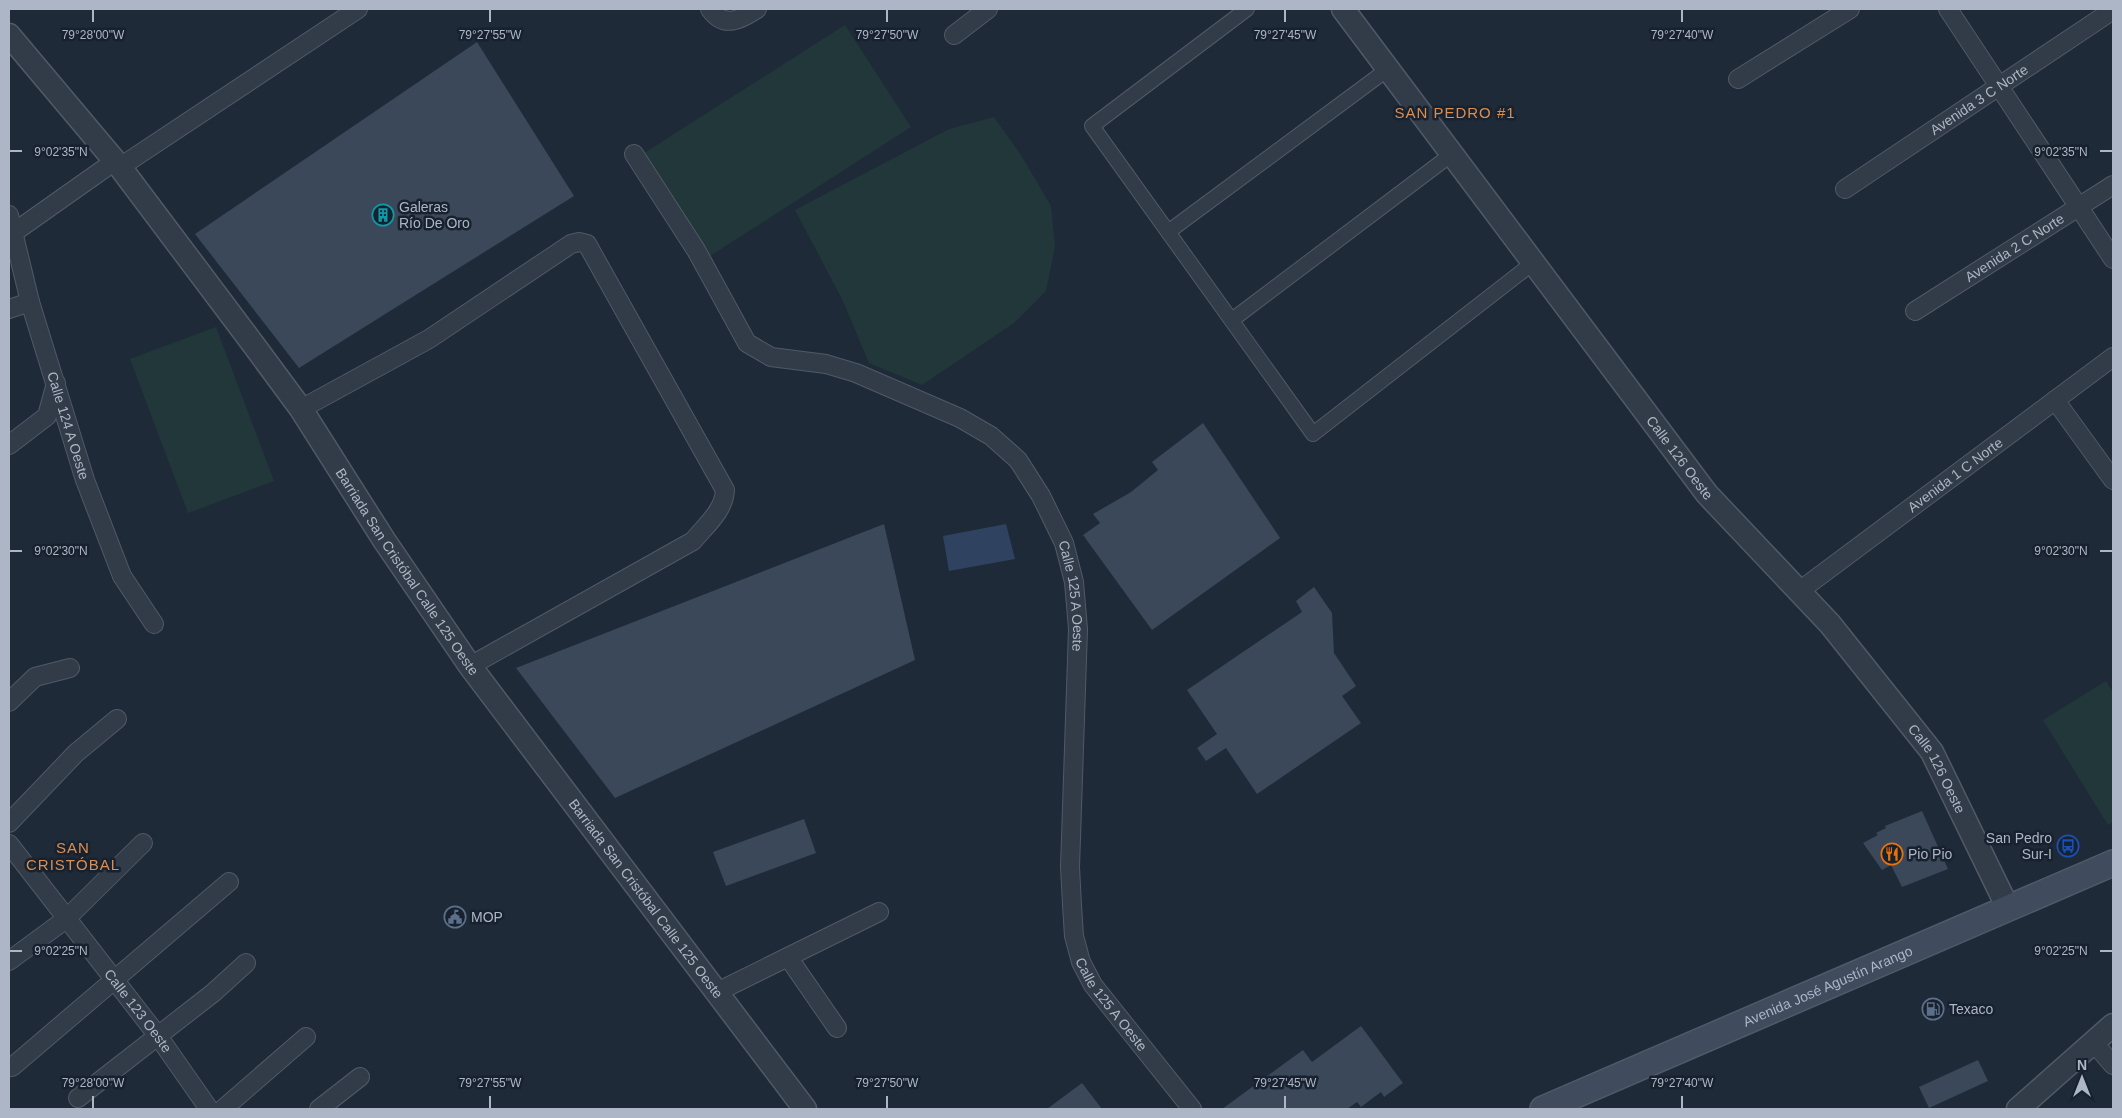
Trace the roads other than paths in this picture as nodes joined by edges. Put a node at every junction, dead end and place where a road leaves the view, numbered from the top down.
1 (358, 9) edge
2 (710, 9) edge
3 (757, 9) edge
4 (988, 9) edge
5 (1246, 9) edge
6 (1343, 9) edge
7 (1850, 9) edge
8 (1948, 9) edge
9 (2113, 10) edge
10 (9, 35) edge
11 (954, 35) dead end
12 (1388, 70) junction
13 (1738, 79) dead end
14 (2000, 86) junction
15 (634, 154) dead end
16 (1452, 154) junction
17 (117, 164) junction
18 (2113, 185) edge
19 (1845, 190) dead end
20 (2080, 207) junction
21 (9, 215) edge
22 (1168, 232) junction
23 (13, 234) junction
24 (2113, 259) edge
25 (1533, 262) junction
26 (30, 302) junction
27 (9, 309) edge
28 (1915, 312) dead end
29 (1232, 320) junction
30 (2113, 357) edge
31 (56, 382) junction
32 (2055, 400) junction
33 (301, 409) junction
34 (9, 446) edge
35 (2113, 480) edge
36 (1798, 592) junction
37 (154, 624) dead end
38 (470, 666) junction
39 (70, 668) dead end
40 (9, 702) edge
41 (116, 719) dead end
42 (9, 824) edge
43 (143, 843) dead end
44 (9, 844) edge
45 (2113, 863) edge
46 (230, 882) dead end
47 (2008, 908) junction
48 (879, 912) dead end
49 (66, 919) junction
50 (788, 957) junction
51 (9, 961) edge
52 (246, 962) dead end
53 (114, 981) junction
54 (717, 992) junction
55 (2113, 1025) edge
56 (837, 1028) dead end
57 (158, 1036) junction
58 (306, 1036) dead end
59 (2094, 1043) junction
60 (2113, 1065) edge
61 (12, 1067) dead end
62 (360, 1077) dead end
63 (78, 1098) dead end
64 (204, 1108) edge
65 (223, 1109) edge
66 (319, 1109) edge
67 (806, 1109) edge
68 (1192, 1109) edge
69 (1543, 1109) edge
70 (2018, 1109) edge

1 - 17 street
2 - 3 street
4 - 11 street
5 - 22 street
6 - 12 street, Calle 126 Oeste
7 - 13 street
8 - 14 street
9 - 14 street, Avenida 3 C Norte
10 - 17 street, Barriada San Cristóbal Calle 125 Oeste
12 - 16 street, Calle 126 Oeste
12 - 22 street
14 - 19 street, Avenida 3 C Norte
14 - 20 street
15 - 68 street, Calle 125 A Oeste
16 - 25 street, Calle 126 Oeste
16 - 29 street
17 - 23 street
17 - 33 street, Barriada San Cristóbal Calle 125 Oeste
18 - 20 street, Avenida 2 C Norte
20 - 24 street
20 - 28 street, Avenida 2 C Norte
21 - 23 street, Calle 124 A Oeste
22 - 29 street
23 - 26 street, Calle 124 A Oeste
25 - 29 street
25 - 36 street, Calle 126 Oeste
26 - 27 street
26 - 31 street, Calle 124 A Oeste
30 - 32 street, Avenida 1 C Norte
31 - 34 street
31 - 37 street, Calle 124 A Oeste
32 - 35 street
32 - 36 street, Avenida 1 C Norte
33 - 38 street, Barriada San Cristóbal Calle 125 Oeste
33 - 38 street
36 - 47 street, Calle 126 Oeste
38 - 54 street, Barriada San Cristóbal Calle 125 Oeste
39 - 40 street
41 - 42 street
43 - 49 street
44 - 49 street, Calle 123 Oeste
45 - 47 main road, Avenida José Agustín Arango
46 - 53 street
47 - 69 main road, Avenida José Agustín Arango
48 - 50 street
49 - 51 street
49 - 53 street, Calle 123 Oeste
50 - 54 street
50 - 56 street
52 - 57 street
53 - 57 street, Calle 123 Oeste
53 - 61 street
54 - 67 street, Barriada San Cristóbal Calle 125 Oeste
55 - 59 street
57 - 63 street
57 - 64 street, Calle 123 Oeste
58 - 65 street
59 - 60 street
59 - 70 street
62 - 66 street

